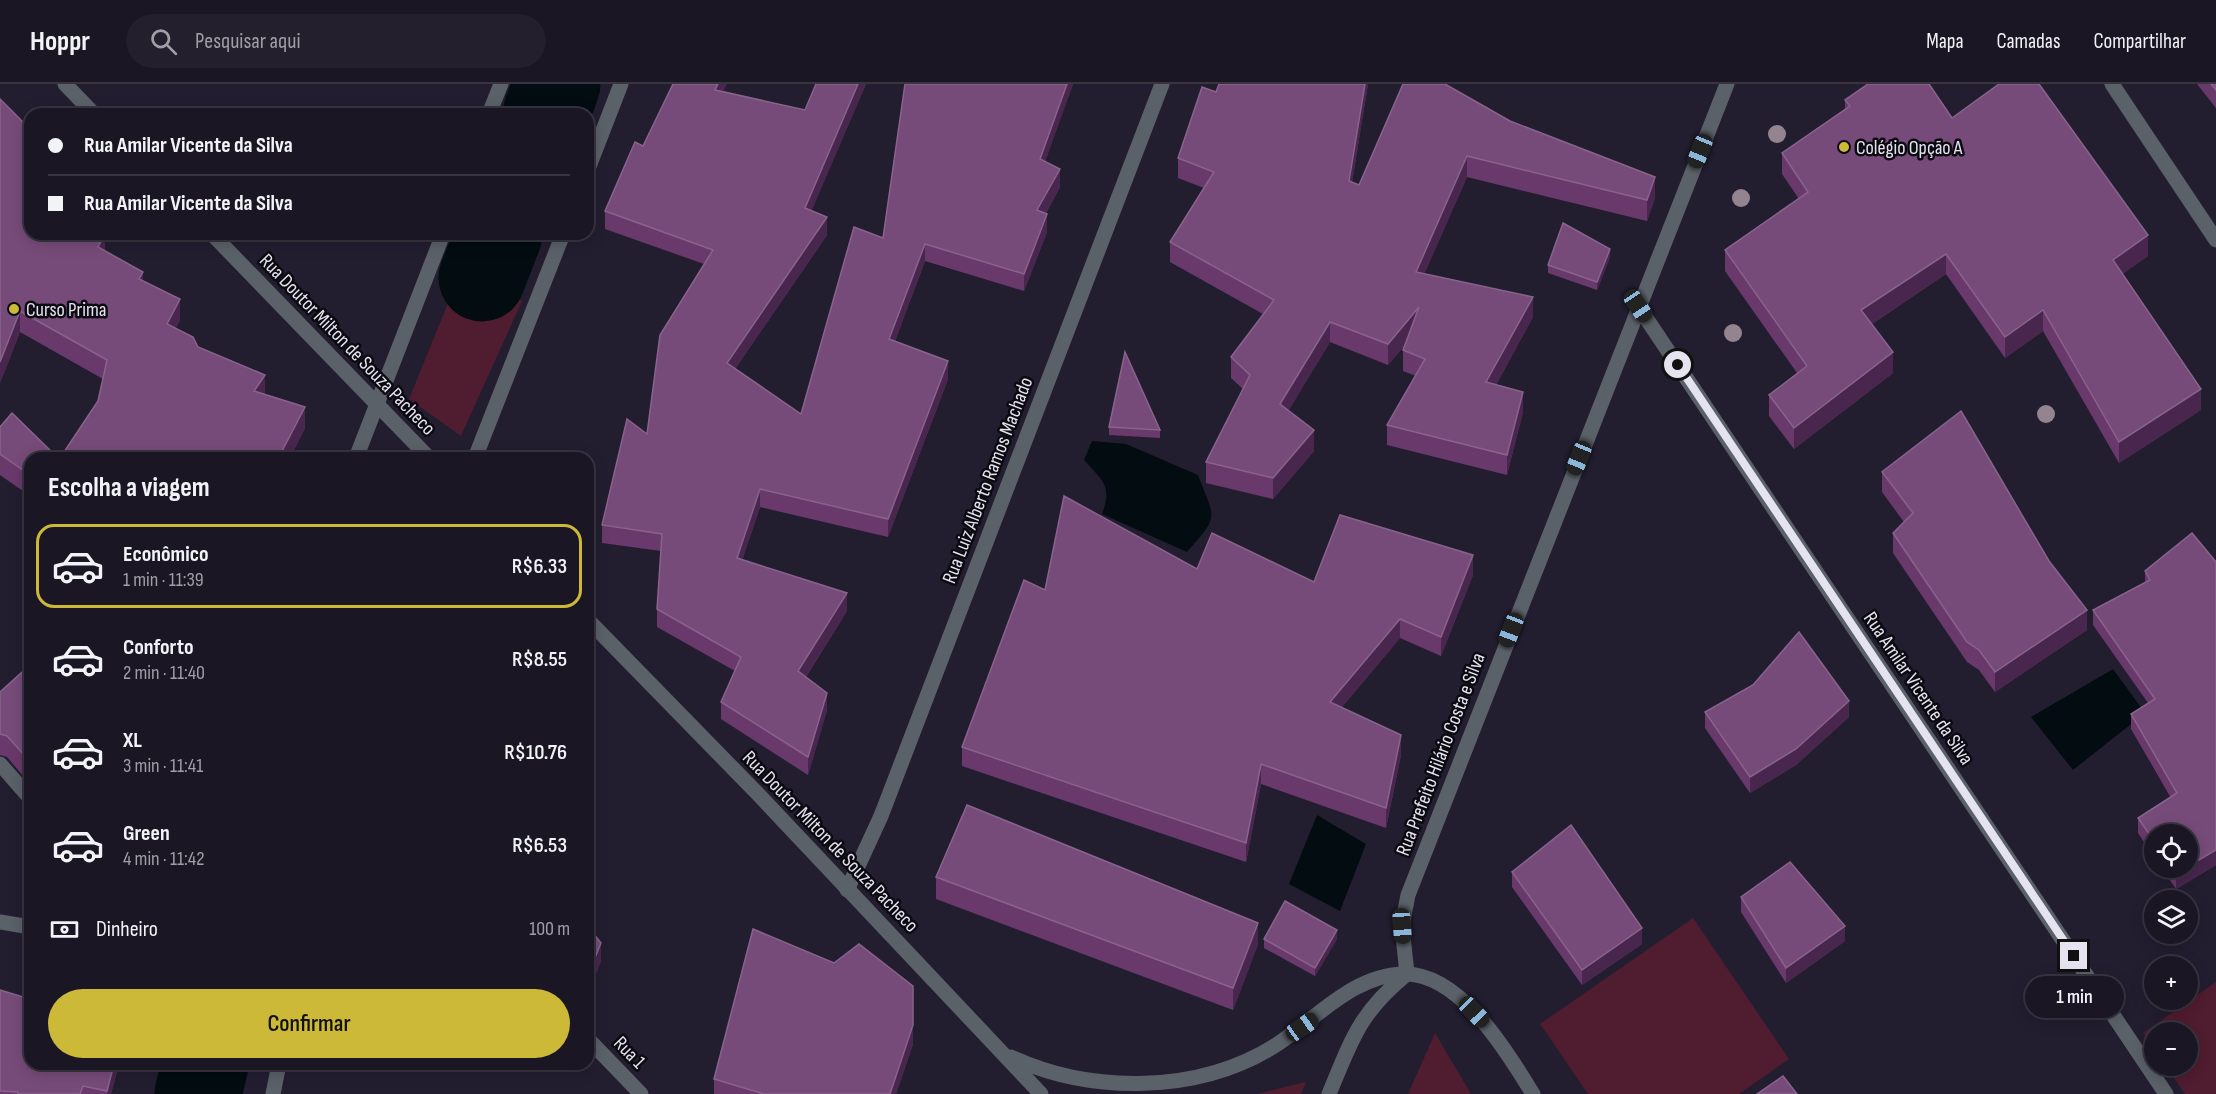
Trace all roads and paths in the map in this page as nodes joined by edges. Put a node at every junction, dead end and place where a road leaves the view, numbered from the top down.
1 (65, 84) edge
2 (501, 84) edge
3 (621, 84) edge
4 (1162, 84) edge
5 (1727, 84) edge
6 (2112, 84) edge
7 (88, 108) edge
8 (491, 108) edge
9 (594, 154) edge
10 (218, 240) edge
11 (441, 240) edge
12 (561, 240) edge
13 (2216, 240) edge
14 (1638, 306) junction
15 (377, 404) junction
16 (358, 452) edge
17 (423, 452) edge
18 (477, 452) edge
19 (594, 626) edge
20 (0, 764) edge
21 (24, 791) edge
22 (847, 890) junction
23 (0, 922) edge
24 (24, 926) edge
25 (1407, 974) junction
26 (594, 1045) edge
27 (1002, 1053) junction
28 (278, 1070) edge
29 (273, 1094) edge
30 (641, 1094) edge
31 (1041, 1094) edge
32 (1329, 1094) edge
33 (1533, 1094) edge
34 (2166, 1094) edge

1 - 7 street
2 - 8 street
3 - 9 street
4 - 22 street, Rua Luiz Alberto Ramos Machado
5 - 14 street, Rua Prefeito Hilário Costa e Silva
6 - 13 street
10 - 15 street, Rua Doutor Milton de Souza Pacheco
11 - 15 street
12 - 18 street
14 - 25 street, Rua Prefeito Hilário Costa e Silva
14 - 34 street, Rua Amilar Vicente da Silva
15 - 16 street
15 - 17 street, Rua Doutor Milton de Souza Pacheco
19 - 22 street, Rua Doutor Milton de Souza Pacheco
20 - 21 street
22 - 27 street, Rua Doutor Milton de Souza Pacheco
23 - 24 street
25 - 27 street
25 - 32 street
25 - 33 street
26 - 30 street, Rua 1
27 - 31 street, Rua Doutor Milton de Souza Pacheco
28 - 29 street

